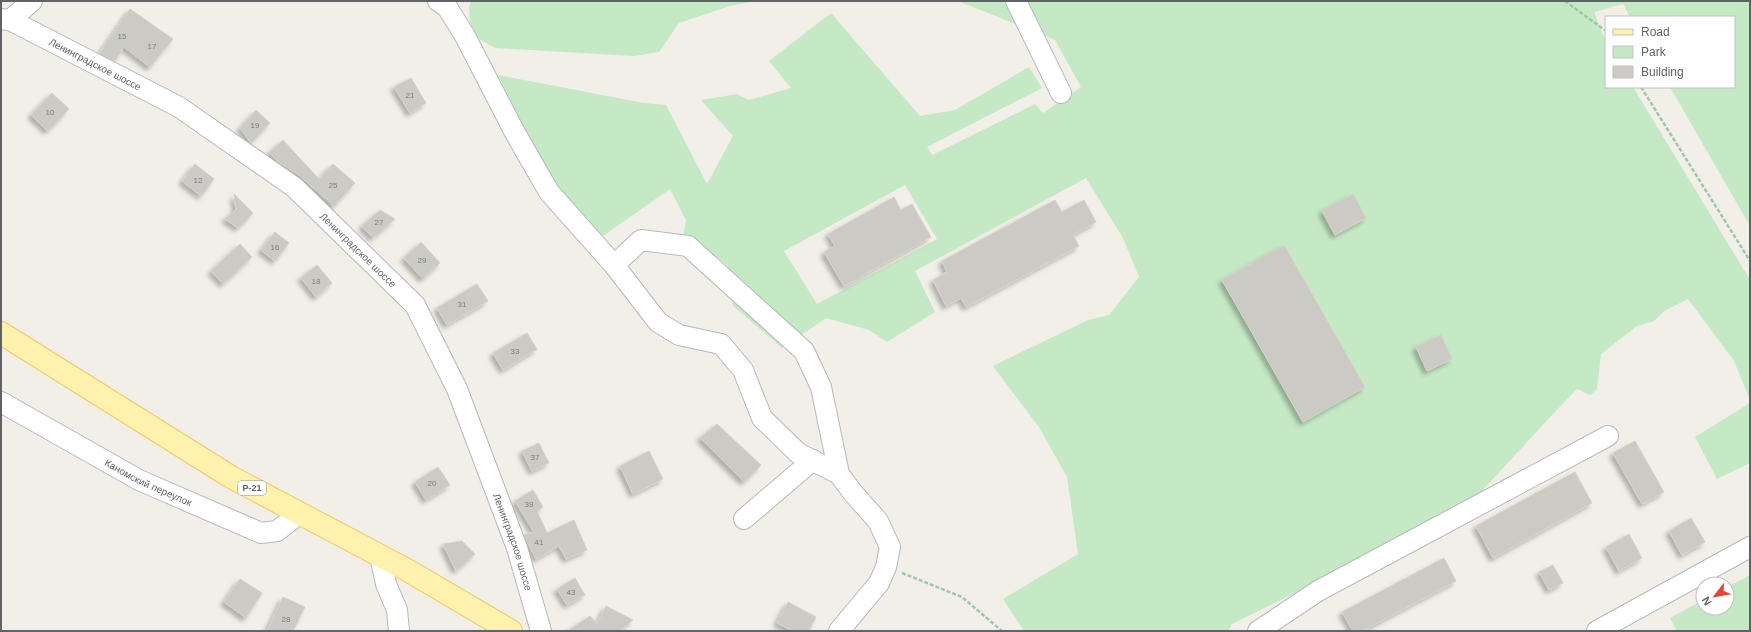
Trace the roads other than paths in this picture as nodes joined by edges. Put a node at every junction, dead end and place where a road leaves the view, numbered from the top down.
1 (32, 1) edge
2 (438, 1) edge
3 (1016, 1) edge
4 (6, 19) edge
5 (1061, 93) dead end
6 (614, 265) junction
7 (1, 332) edge
8 (1, 402) edge
9 (1608, 436) dead end
10 (813, 460) junction
11 (839, 474) junction
12 (300, 513) junction
13 (744, 519) dead end
14 (1750, 547) edge
15 (380, 556) junction
16 (399, 631) edge
17 (511, 631) edge
18 (541, 631) edge
19 (839, 631) edge
20 (1258, 631) edge
21 (1597, 631) edge

1 - 4 street
2 - 6 street
3 - 5 street
4 - 18 street, Ленинградское шоссе
6 - 10 street
6 - 11 street
7 - 12 main road, Р-21
8 - 12 street, Каномский переулок
9 - 20 street
10 - 11 street
10 - 13 street
11 - 19 street
12 - 15 main road, Р-21
14 - 21 street
15 - 16 street
15 - 17 main road, Р-21

